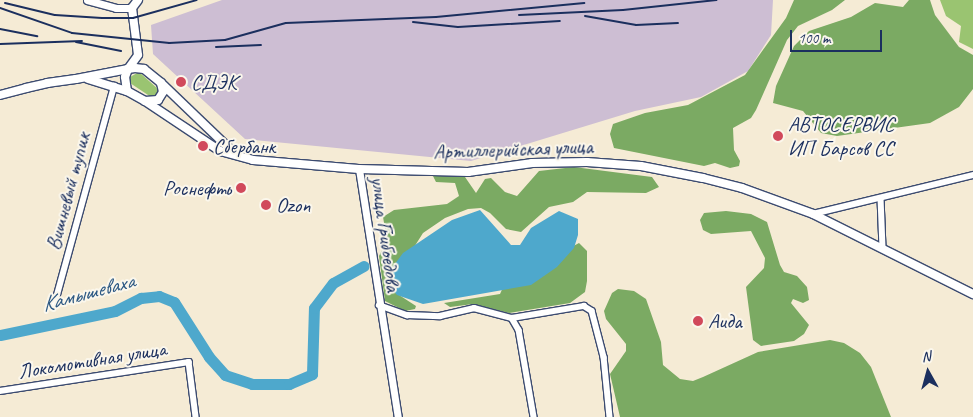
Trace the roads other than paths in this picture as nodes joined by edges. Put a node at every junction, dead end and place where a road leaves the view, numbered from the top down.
1 (87, 0) edge
2 (138, 0) edge
3 (132, 8) junction
4 (138, 55) junction
5 (128, 69) junction
6 (151, 73) junction
7 (76, 79) junction
8 (161, 83) junction
9 (114, 86) junction
10 (127, 91) junction
11 (0, 95) edge
12 (145, 101) junction
13 (238, 156) junction
14 (359, 169) junction
15 (973, 176) edge
16 (881, 198) junction
17 (813, 214) junction
18 (883, 248) junction
19 (973, 294) edge
20 (379, 305) junction
21 (54, 306) dead end
22 (512, 318) junction
23 (0, 391) edge
24 (196, 417) edge
25 (398, 417) edge
26 (534, 417) edge
27 (610, 417) edge

1 - 3 street
2 - 3 main road
3 - 4 main road
4 - 5 main road
4 - 6 main road
5 - 6 main road, Артиллерийская улица
5 - 7 main road, Артиллерийская улица
5 - 10 main road
6 - 8 main road
7 - 9 main road, Артиллерийская улица
7 - 11 main road, Артиллерийская улица
8 - 12 main road
8 - 13 main road
9 - 10 main road, Артиллерийская улица
9 - 21 street, Вишневый тупик
10 - 12 main road, Артиллерийская улица
12 - 13 main road, Артиллерийская улица
13 - 14 main road, Артиллерийская улица
14 - 17 main road, Артиллерийская улица
14 - 20 street, улица Грибоедова
15 - 16 street
16 - 17 street
16 - 18 street
17 - 18 main road, Артиллерийская улица
18 - 19 main road, Артиллерийская улица
20 - 22 street, улица Грибоедова
20 - 25 street, улица Грибоедова
22 - 26 street
22 - 27 street
23 - 24 street, Локомотивная улица

